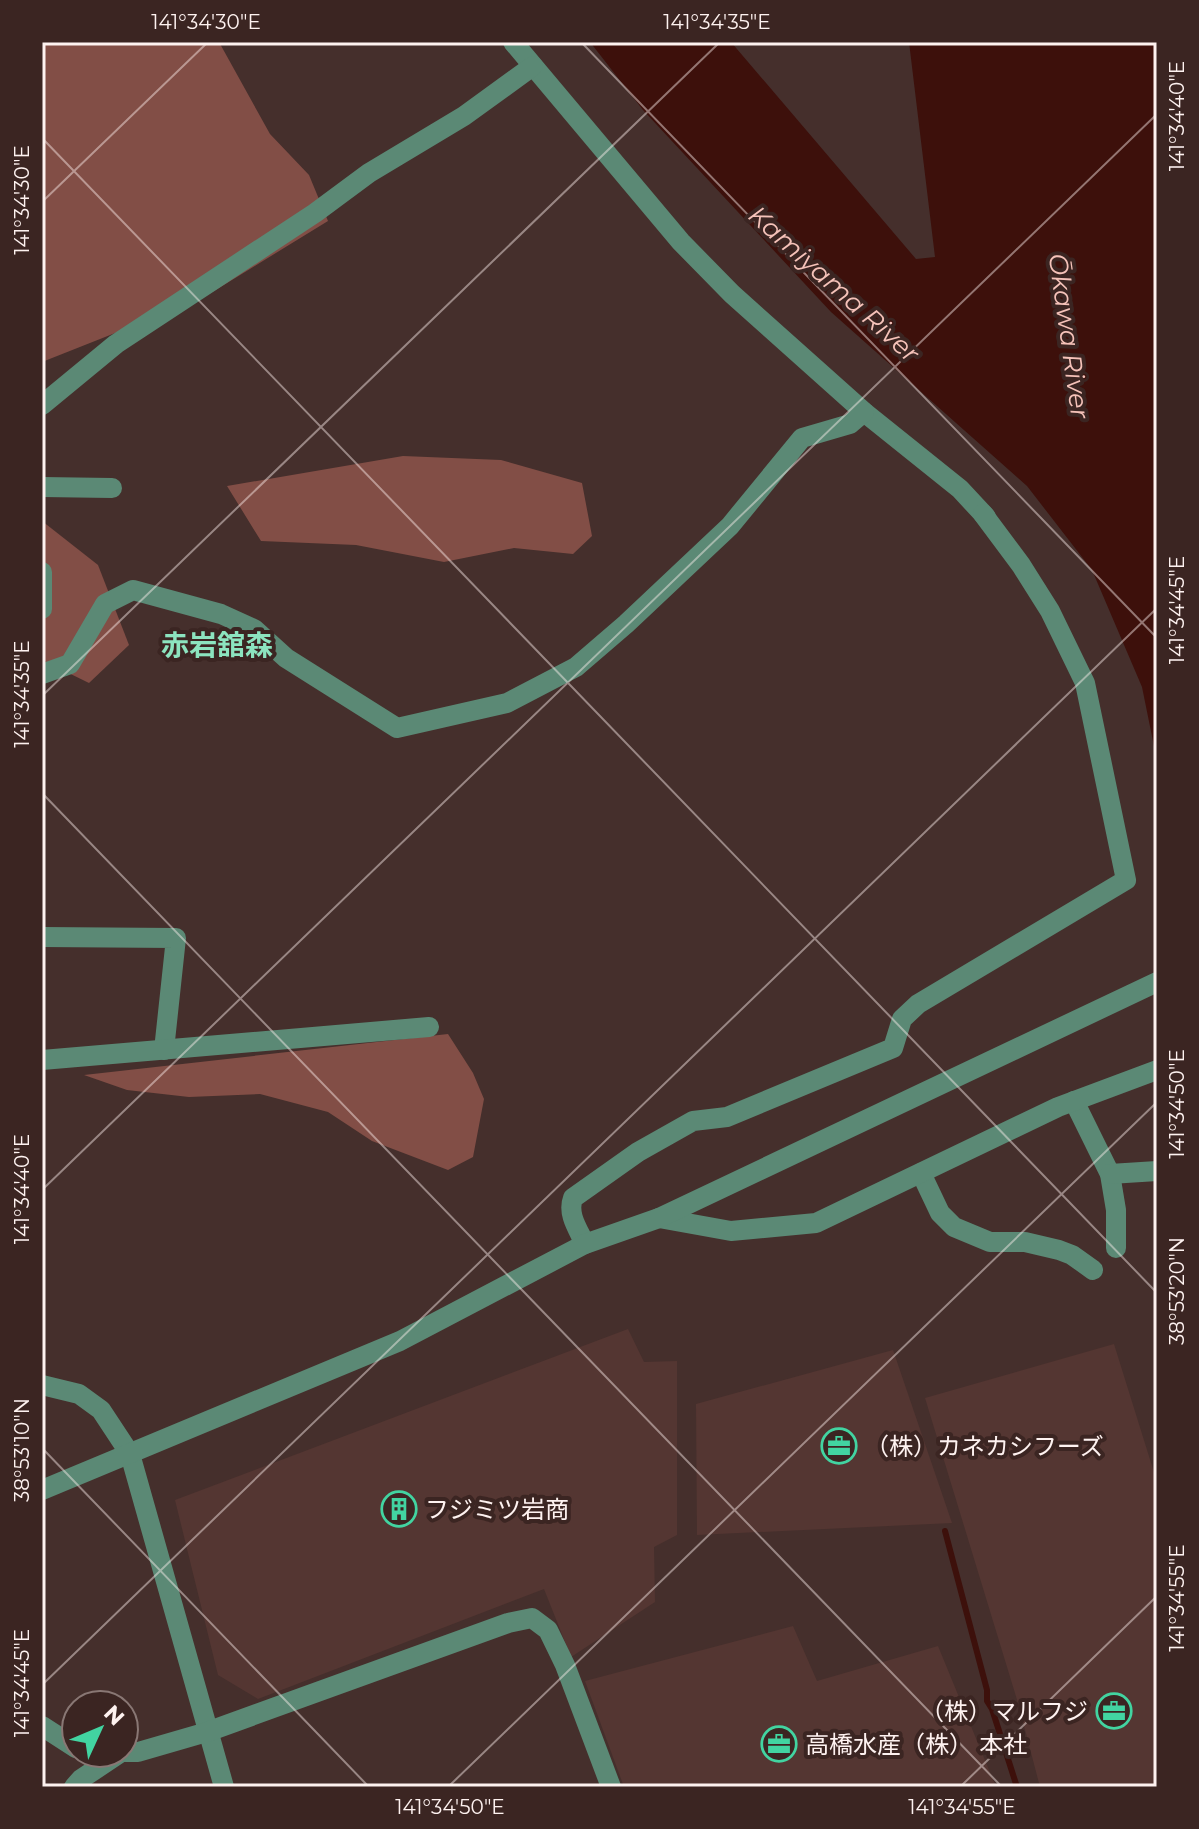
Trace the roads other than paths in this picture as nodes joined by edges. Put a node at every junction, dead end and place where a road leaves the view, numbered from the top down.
1 (513, 42) edge
2 (533, 66) junction
3 (42, 405) edge
4 (864, 412) junction
5 (42, 487) edge
6 (112, 488) dead end
7 (42, 572) edge
8 (42, 609) edge
9 (42, 674) edge
10 (42, 937) edge
11 (1155, 983) edge
12 (429, 1027) dead end
13 (164, 1050) junction
14 (42, 1060) edge
15 (1157, 1070) edge
16 (1074, 1101) junction
17 (1157, 1171) edge
18 (921, 1173) junction
19 (1110, 1174) junction
20 (659, 1218) junction
21 (585, 1244) junction
22 (1116, 1248) dead end
23 (1093, 1270) dead end
24 (42, 1385) edge
25 (130, 1454) junction
26 (42, 1490) edge
27 (42, 1726) edge
28 (207, 1732) junction
29 (60, 1738) edge
30 (140, 1751) edge
31 (96, 1769) edge
32 (74, 1787) edge
33 (224, 1787) edge
34 (611, 1787) edge

1 - 2 street
2 - 3 street
2 - 4 street
4 - 9 street
4 - 21 street
5 - 6 street
7 - 8 street
10 - 13 street
11 - 20 street
12 - 13 street
13 - 14 street
15 - 16 street
16 - 18 street
16 - 19 street
17 - 19 street
18 - 20 street
18 - 23 street
19 - 22 street
20 - 21 street
21 - 25 street
24 - 25 street
25 - 26 street
25 - 28 street
27 - 29 street
28 - 30 street
28 - 33 street
28 - 34 street
31 - 32 street

